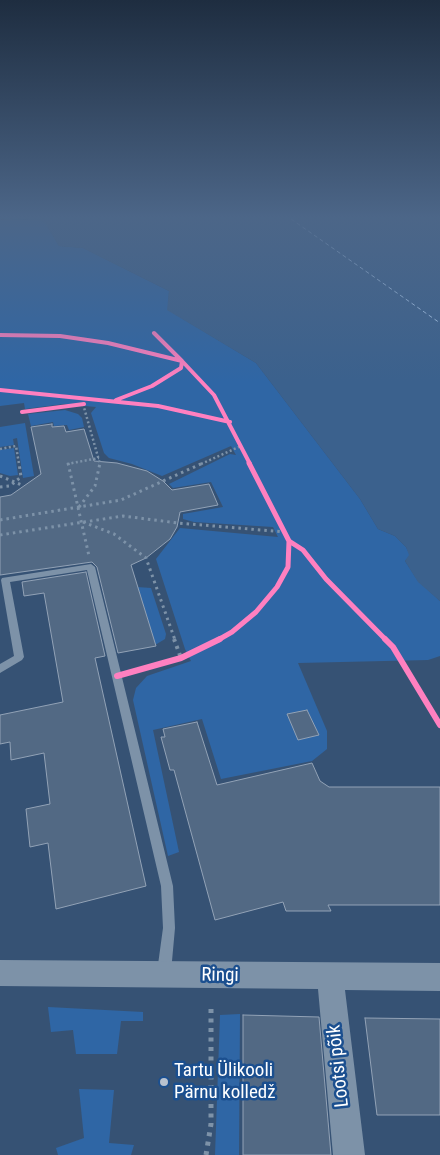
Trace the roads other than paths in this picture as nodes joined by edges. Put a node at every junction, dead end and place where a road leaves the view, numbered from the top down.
1 (91, 567) joint
2 (3, 581) edge
3 (0, 669) edge
4 (0, 973) edge
5 (164, 975) junction
6 (330, 976) junction
7 (440, 977) edge
8 (349, 1155) edge

1 - 2 lane
1 - 5 lane
2 - 3 lane
4 - 5 street, Ringi
5 - 6 street, Ringi
6 - 7 street, Ringi
6 - 8 street, Lootsi põik

